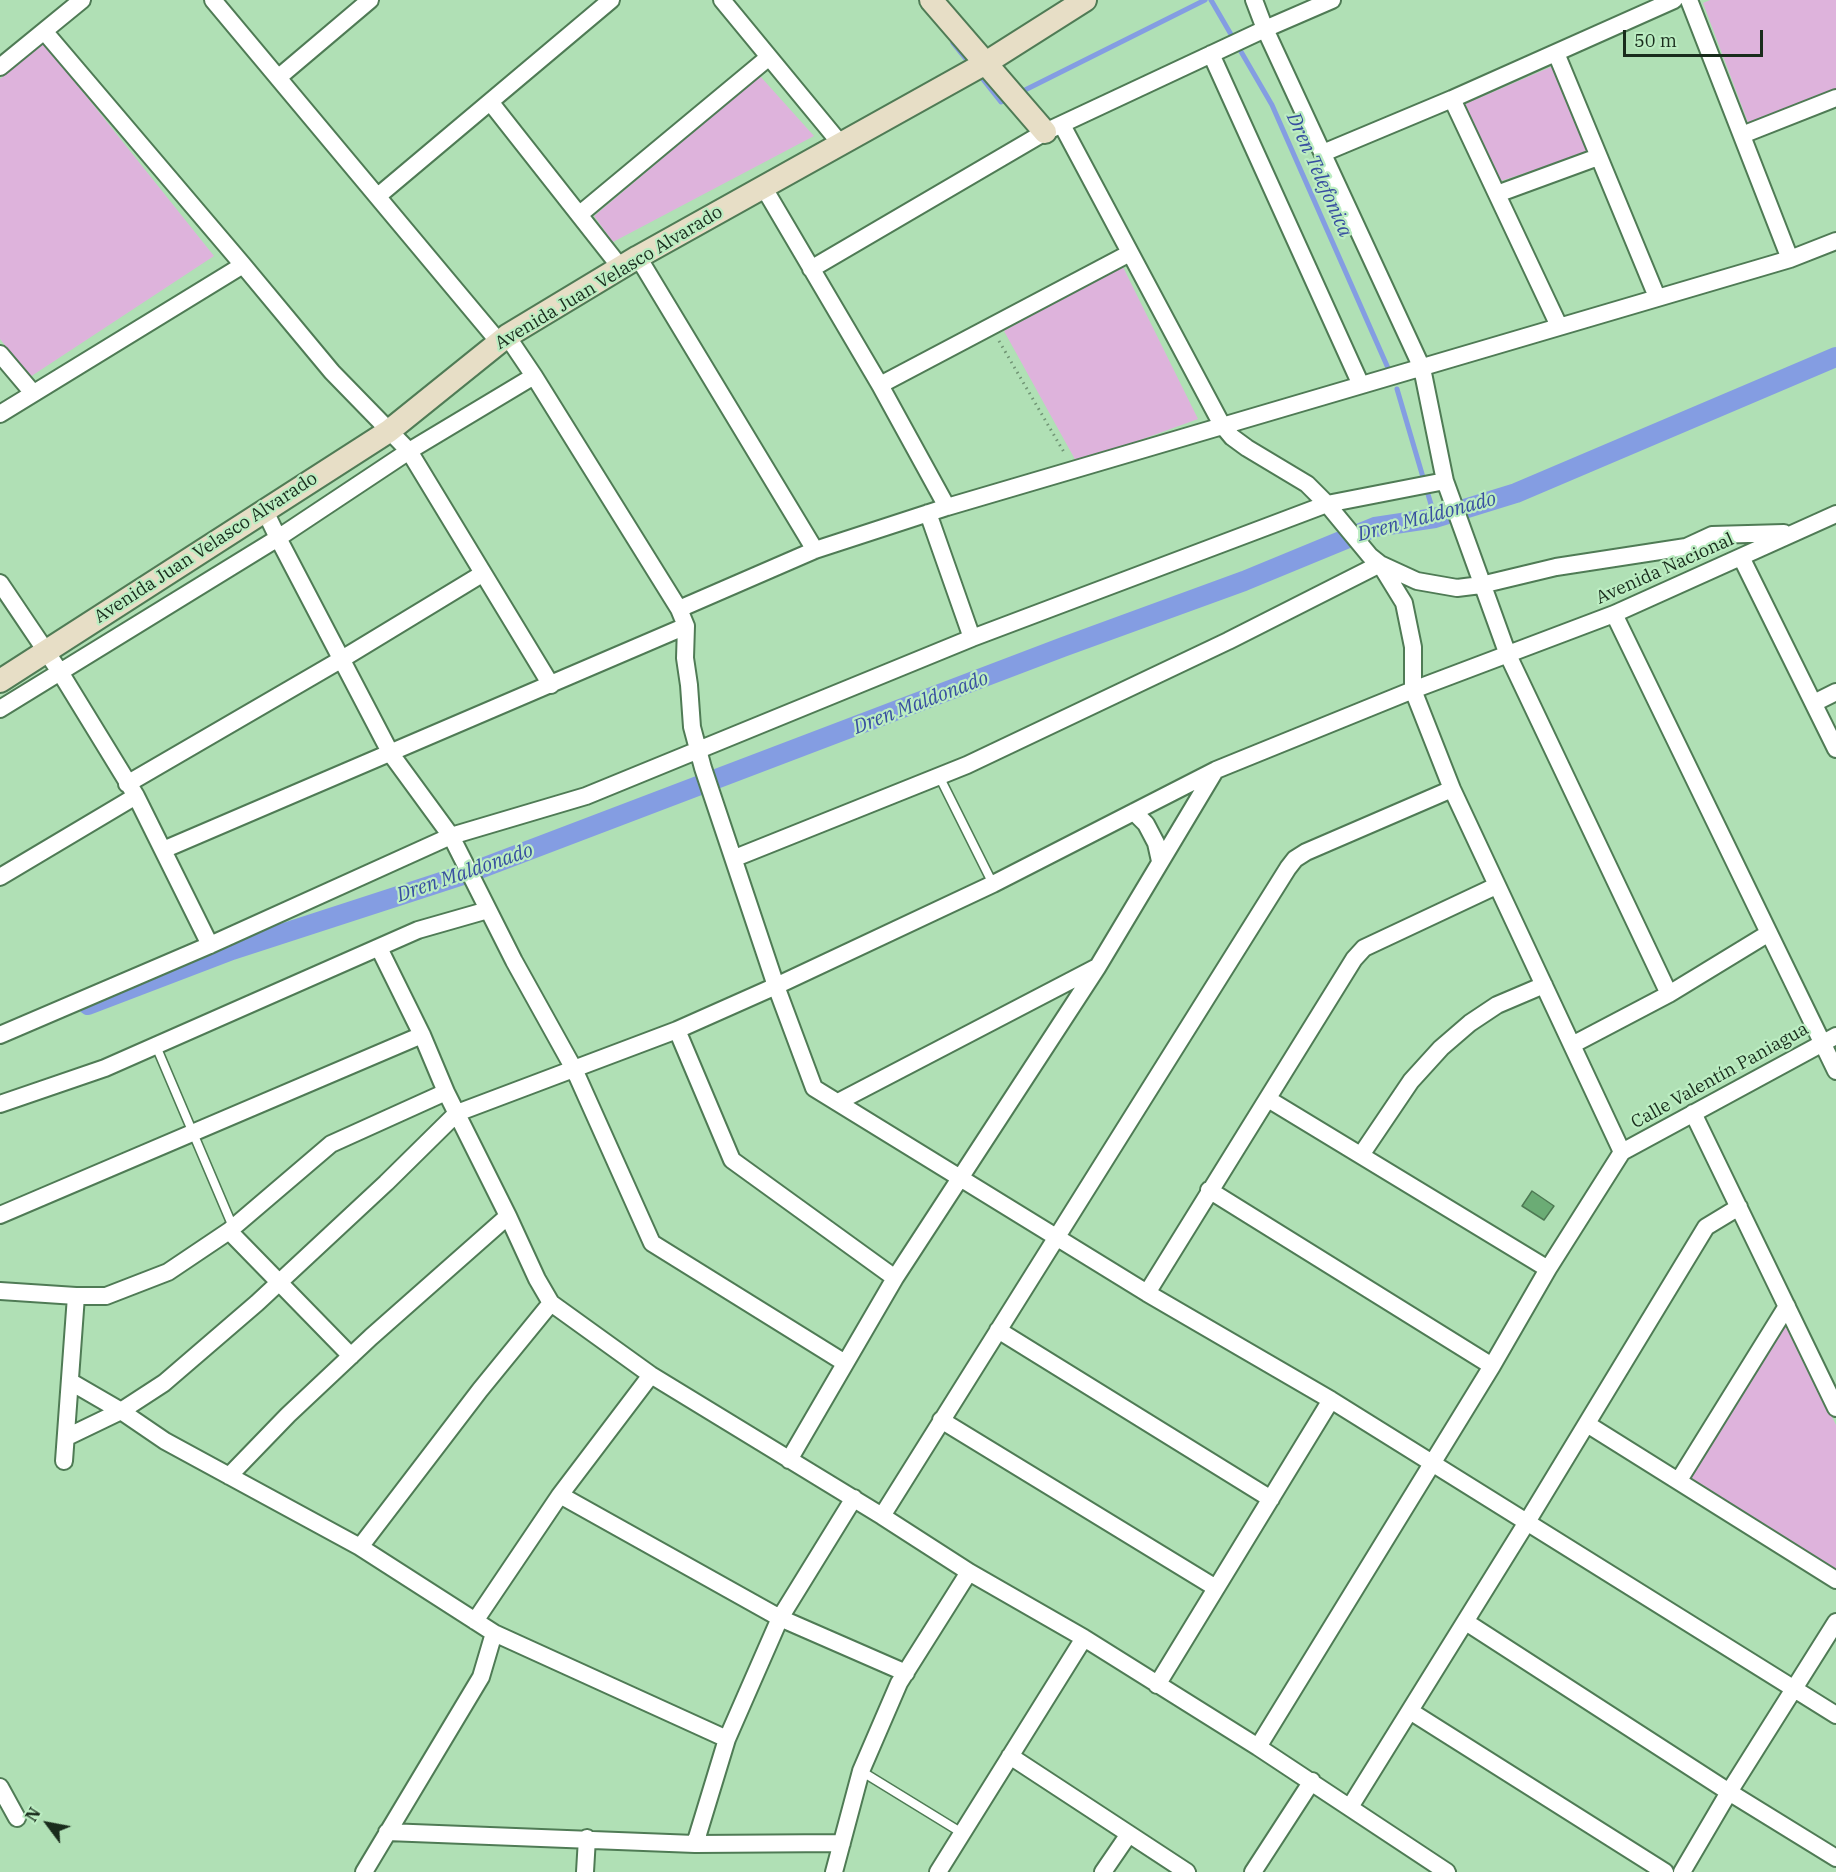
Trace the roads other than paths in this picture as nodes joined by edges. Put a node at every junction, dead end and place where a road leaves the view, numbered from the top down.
1 (82, 0) edge
2 (213, 0) edge
3 (370, 0) edge
4 (611, 0) edge
5 (722, 0) edge
6 (931, 0) edge
7 (1085, 0) edge
8 (1254, 0) edge
9 (1332, 0) edge
10 (1674, 0) edge
11 (1689, 0) edge
12 (1265, 29) junction
13 (44, 31) junction
14 (1556, 53) junction
15 (1210, 54) junction
16 (769, 57) junction
17 (984, 64) junction
18 (0, 67) edge
19 (279, 77) junction
20 (1836, 98) edge
21 (1452, 99) junction
22 (491, 102) junction
23 (1053, 129) junction
24 (1742, 135) junction
25 (840, 143) junction
26 (1323, 153) junction
27 (1598, 157) junction
28 (764, 188) junction
29 (1497, 194) junction
30 (378, 196) junction
31 (580, 214) junction
32 (1836, 241) edge
33 (1130, 253) junction
34 (1790, 258) junction
35 (629, 262) junction
36 (243, 265) junction
37 (811, 269) junction
38 (1657, 297) junction
39 (1559, 326) junction
40 (503, 339) junction
41 (0, 354) edge
42 (1422, 368) junction
43 (534, 376) junction
44 (880, 385) junction
45 (1362, 385) junction
46 (33, 393) junction
47 (0, 414) edge
48 (1222, 425) junction
49 (389, 431) junction
50 (408, 451) junction
51 (1445, 481) junction
52 (1327, 504) junction
53 (947, 507) junction
54 (265, 511) junction
55 (928, 513) junction
56 (1836, 514) edge
57 (1792, 533) junction
58 (278, 538) junction
59 (815, 549) junction
60 (1741, 557) junction
61 (1380, 564) junction
62 (482, 573) junction
63 (0, 583) edge
64 (1481, 585) junction
65 (678, 609) junction
66 (1614, 615) junction
67 (686, 626) junction
68 (972, 639) junction
69 (46, 651) junction
70 (1508, 655) junction
71 (342, 660) junction
72 (60, 672) junction
73 (0, 681) edge
74 (551, 685) junction
75 (1413, 690) junction
76 (1836, 692) edge
77 (1814, 703) junction
78 (0, 710) edge
79 (1836, 749) edge
80 (699, 751) junction
81 (392, 754) junction
82 (1216, 770) junction
83 (939, 776) junction
84 (1452, 789) junction
85 (132, 790) junction
86 (1134, 812) junction
87 (451, 836) junction
88 (163, 850) junction
89 (735, 858) junction
90 (1160, 861) junction
91 (0, 877) edge
92 (993, 884) junction
93 (1496, 886) junction
94 (488, 910) junction
95 (1769, 933) junction
96 (210, 945) junction
97 (379, 948) junction
98 (1096, 968) junction
99 (1544, 985) junction
100 (776, 986) junction
101 (1669, 994) junction
102 (677, 1030) junction
103 (0, 1035) edge
104 (422, 1035) junction
105 (1829, 1039) edge
106 (1572, 1045) junction
107 (156, 1046) junction
108 (574, 1069) junction
109 (1836, 1071) edge
110 (446, 1092) junction
111 (1268, 1099) junction
112 (838, 1102) junction
113 (0, 1104) edge
114 (457, 1113) junction
115 (1694, 1113) junction
116 (192, 1133) junction
117 (1623, 1152) junction
118 (1361, 1155) junction
119 (960, 1178) junction
120 (1209, 1191) junction
121 (1739, 1208) junction
122 (0, 1215) edge
123 (508, 1216) junction
124 (231, 1229) junction
125 (1057, 1237) junction
126 (1548, 1269) junction
127 (895, 1278) junction
128 (279, 1281) junction
129 (0, 1291) edge
130 (1147, 1293) junction
131 (76, 1296) junction
132 (551, 1303) junction
133 (1787, 1306) junction
134 (998, 1330) junction
135 (351, 1356) junction
136 (845, 1363) junction
137 (1492, 1366) junction
138 (651, 1375) junction
139 (71, 1382) junction
140 (1331, 1400) junction
141 (1836, 1408) edge
142 (122, 1411) junction
143 (941, 1420) junction
144 (1587, 1424) junction
145 (67, 1437) junction
146 (64, 1461) dead end
147 (789, 1461) junction
148 (1431, 1464) junction
149 (229, 1476) junction
150 (1679, 1480) junction
151 (560, 1495) junction
152 (854, 1498) junction
153 (1270, 1498) junction
154 (882, 1516) junction
155 (1527, 1522) junction
156 (360, 1547) junction
157 (969, 1572) junction
158 (1836, 1580) edge
159 (1216, 1588) junction
160 (780, 1618) junction
161 (475, 1621) junction
162 (1466, 1622) junction
163 (1836, 1622) edge
164 (494, 1633) junction
165 (1084, 1638) junction
166 (906, 1673) junction
167 (1157, 1685) junction
168 (1794, 1688) junction
169 (1410, 1711) junction
170 (1836, 1715) edge
171 (727, 1738) junction
172 (1258, 1747) junction
173 (1010, 1756) junction
174 (861, 1771) junction
175 (1312, 1781) junction
176 (0, 1787) edge
177 (1729, 1792) junction
178 (1350, 1807) junction
179 (17, 1818) dead end
180 (387, 1832) junction
181 (962, 1833) junction
182 (1129, 1834) junction
183 (587, 1838) junction
184 (695, 1844) junction
185 (842, 1844) junction
186 (1836, 1858) edge
187 (364, 1872) edge
188 (585, 1872) edge
189 (834, 1872) edge
190 (938, 1872) edge
191 (1103, 1872) edge
192 (1187, 1872) edge
193 (1253, 1872) edge
194 (1447, 1872) edge
195 (1665, 1872) edge
196 (1682, 1872) edge

1 - 13 street
2 - 19 street
3 - 19 street
4 - 22 street
5 - 16 street
6 - 17 street
7 - 17 street, Avenida Juan Velasco Alvarado
8 - 12 street
9 - 12 street
10 - 14 street
11 - 24 street
12 - 15 street
12 - 26 street
13 - 18 street
13 - 36 street
14 - 21 street
14 - 27 street
15 - 23 street
15 - 45 street
16 - 25 street
16 - 31 street
17 - 23 street
17 - 25 street, Avenida Juan Velasco Alvarado
19 - 30 street
20 - 24 street
21 - 26 street
21 - 29 street
22 - 30 street
22 - 31 street
23 - 33 street
23 - 37 street
24 - 34 street
25 - 28 street, Avenida Juan Velasco Alvarado
26 - 42 street
27 - 29 street
27 - 38 street
28 - 35 street, Avenida Juan Velasco Alvarado
28 - 37 street
29 - 39 street
30 - 40 street
31 - 35 street
32 - 34 street
33 - 44 street
33 - 48 street
34 - 38 street
35 - 40 street, Avenida Juan Velasco Alvarado
35 - 59 street
36 - 46 street
36 - 49 street
37 - 44 street
38 - 39 street
39 - 42 street
40 - 43 street
40 - 49 street, Avenida Juan Velasco Alvarado
41 - 46 street
42 - 45 street
42 - 51 street
43 - 50 street
43 - 65 street
44 - 53 street
45 - 48 street
46 - 47 street
48 - 52 street
48 - 53 street
49 - 50 street
49 - 54 street, Avenida Juan Velasco Alvarado
50 - 58 street
50 - 62 street
51 - 52 street
51 - 64 street
52 - 61 street
52 - 68 street
53 - 55 street
54 - 58 street
54 - 69 street, Avenida Juan Velasco Alvarado
55 - 59 street
55 - 68 street
56 - 57 street, Avenida Nacional
57 - 60 street, Avenida Nacional
57 - 64 street
58 - 71 street
58 - 72 street
59 - 65 street
60 - 66 street, Avenida Nacional
60 - 77 street
61 - 64 street
61 - 75 street
61 - 83 street
62 - 71 street
62 - 74 street
63 - 69 street
64 - 70 street
65 - 67 street
66 - 70 street, Avenida Nacional
66 - 95 street
67 - 74 street
67 - 80 street
68 - 80 street
69 - 72 street
69 - 73 street, Avenida Juan Velasco Alvarado
70 - 75 street, Avenida Nacional
70 - 101 street
71 - 81 street
71 - 85 street
72 - 78 street
72 - 85 street
74 - 81 street
75 - 82 street, Avenida Nacional
75 - 84 street
76 - 77 street
77 - 79 street
80 - 87 street
80 - 89 street
81 - 87 street
81 - 88 street
82 - 86 street, Avenida Nacional
82 - 90 street
83 - 89 street
83 - 92 lane
84 - 93 street
84 - 125 street
85 - 88 street
85 - 91 street
86 - 90 street
86 - 92 street, Avenida Nacional
87 - 94 street
87 - 96 street
88 - 96 street
89 - 100 street
90 - 98 street
92 - 100 street, Avenida Nacional
93 - 99 street
93 - 111 street
94 - 97 street
94 - 108 street
95 - 101 street
95 - 105 street
96 - 103 street
97 - 104 street
97 - 107 street
98 - 112 street
98 - 119 street
99 - 106 street
99 - 118 street
100 - 102 street, Avenida Nacional
100 - 112 street
101 - 106 street
102 - 108 street, Avenida Nacional
102 - 127 street
104 - 110 street
104 - 116 street
105 - 109 street
105 - 115 street, Calle Valentín Paniagua
106 - 117 street
107 - 113 street
107 - 116 lane
108 - 114 street, Avenida Nacional
108 - 136 street
110 - 114 street
110 - 124 street
111 - 118 street
111 - 120 street
112 - 119 street
114 - 123 street
114 - 128 street
115 - 117 street, Calle Valentín Paniagua
115 - 121 street
116 - 122 street
116 - 124 lane
117 - 126 street
118 - 126 street
119 - 125 street
119 - 127 street
120 - 130 street
120 - 137 street
121 - 133 street
121 - 144 street
123 - 132 street
123 - 135 street
124 - 128 street
124 - 131 street
125 - 130 street
125 - 134 street
126 - 137 street
127 - 136 street
128 - 135 street
128 - 142 street
129 - 131 street
130 - 140 street
131 - 139 street
132 - 138 street
132 - 156 street
133 - 141 street
133 - 150 street
134 - 143 street
134 - 153 street
135 - 149 street
136 - 147 street
137 - 148 street
138 - 147 street
138 - 151 street
139 - 142 street
139 - 145 street
140 - 148 street
140 - 153 street
142 - 145 street
142 - 149 street
143 - 154 street
143 - 159 street
144 - 150 street
144 - 155 street
145 - 146 street
147 - 152 street
148 - 155 street
148 - 172 street
149 - 156 street
150 - 158 street
151 - 160 street
151 - 161 street
152 - 154 street
152 - 160 street
153 - 159 street
154 - 157 street
155 - 162 street
155 - 168 street
156 - 161 street
157 - 165 street
157 - 166 street
159 - 167 street
160 - 166 street
160 - 171 street
161 - 164 street
162 - 169 street
162 - 177 street
163 - 168 street
164 - 171 street
164 - 180 street
165 - 167 street
165 - 173 street
166 - 174 street
167 - 172 street
168 - 170 street
168 - 177 street
169 - 178 street
169 - 195 street
171 - 184 street
172 - 175 street
173 - 181 street
173 - 182 street
174 - 181 lane
174 - 185 street
175 - 178 street
175 - 193 street
176 - 179 street
177 - 186 street
177 - 196 street
178 - 194 street
180 - 183 street
180 - 187 street
181 - 190 street
182 - 191 street
182 - 192 street
183 - 184 street
183 - 188 street
184 - 185 street
185 - 189 street

